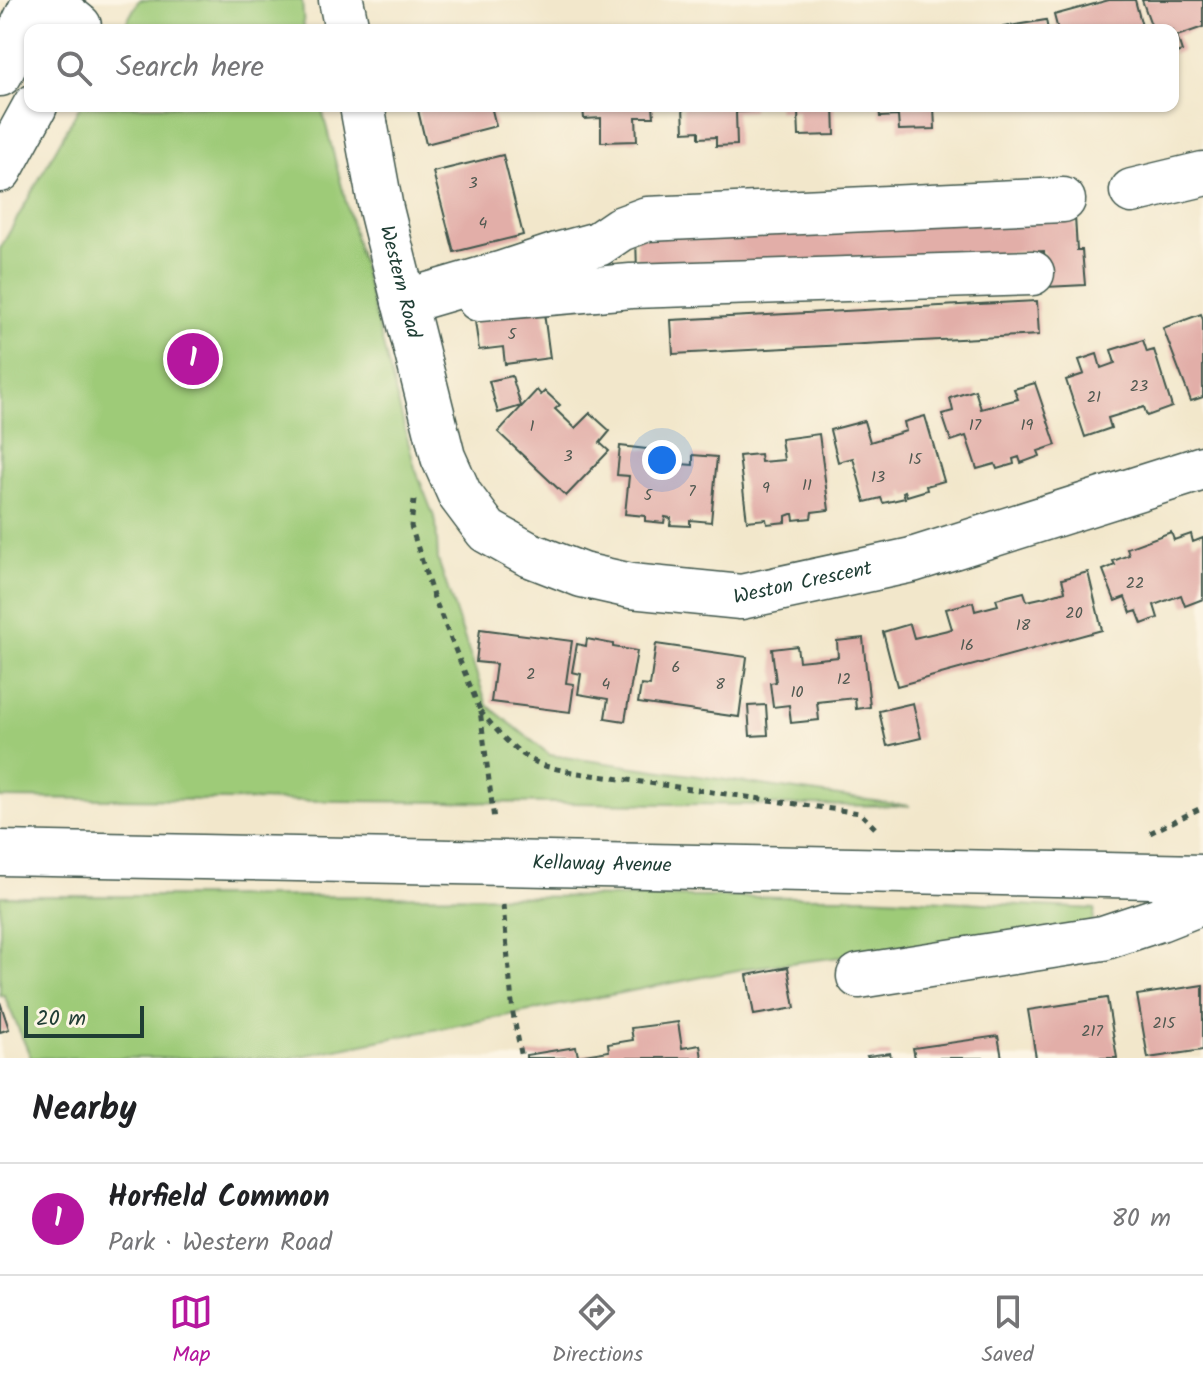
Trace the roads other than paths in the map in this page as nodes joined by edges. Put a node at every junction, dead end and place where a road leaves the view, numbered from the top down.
1 (35, 0) edge
2 (341, 0) edge
3 (346, 24) edge
4 (11, 50) edge
5 (32, 112) edge
6 (363, 112) edge
7 (0, 170) edge
8 (1203, 174) edge
9 (1132, 191) dead end
10 (1063, 200) dead end
11 (1032, 273) dead end
12 (406, 307) junction
13 (443, 457) joint
14 (1203, 468) edge
15 (0, 853) edge
16 (1203, 877) edge
17 (1203, 902) edge
18 (859, 976) dead end

1 - 4 street
2 - 3 street
5 - 7 street
6 - 12 street, Western Road
8 - 9 street
10 - 12 street
11 - 12 street
12 - 13 street, Western Road
13 - 14 street, Weston Crescent
15 - 16 street, Kellaway Avenue
17 - 18 street

